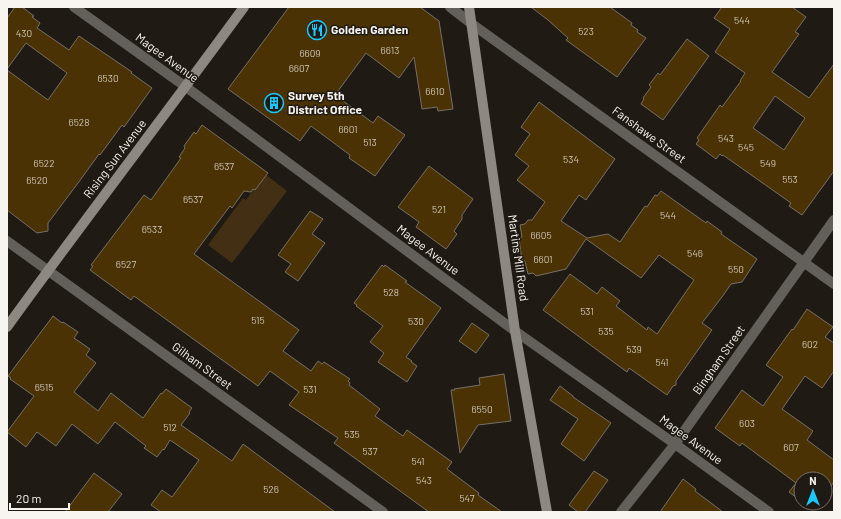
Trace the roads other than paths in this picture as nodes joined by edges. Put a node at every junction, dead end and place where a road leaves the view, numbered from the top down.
1 (74, 7) edge
2 (244, 7) edge
3 (450, 7) edge
4 (469, 7) edge
5 (472, 24) junction
6 (186, 87) junction
7 (834, 220) edge
8 (7, 241) edge
9 (804, 262) junction
10 (48, 271) junction
11 (834, 284) edge
12 (7, 327) edge
13 (515, 331) junction
14 (675, 444) junction
15 (383, 512) edge
16 (548, 512) edge
17 (621, 512) edge
18 (769, 512) edge

1 - 6 street, Magee Avenue
2 - 6 street, Rising Sun Avenue
3 - 5 street, Fanshawe Street
4 - 5 street, Martins Mill Road
5 - 9 street, Fanshawe Street
5 - 13 street, Martins Mill Road
6 - 10 street, Rising Sun Avenue
6 - 13 street, Magee Avenue
7 - 9 street, Bingham Street
8 - 10 street, Gilham Street
9 - 11 street, Fanshawe Street
9 - 14 street, Bingham Street
10 - 12 street, Rising Sun Avenue
10 - 15 street, Gilham Street
13 - 14 street, Magee Avenue
13 - 16 street, Martins Mill Road
14 - 17 street, Bingham Street
14 - 18 street, Magee Avenue

